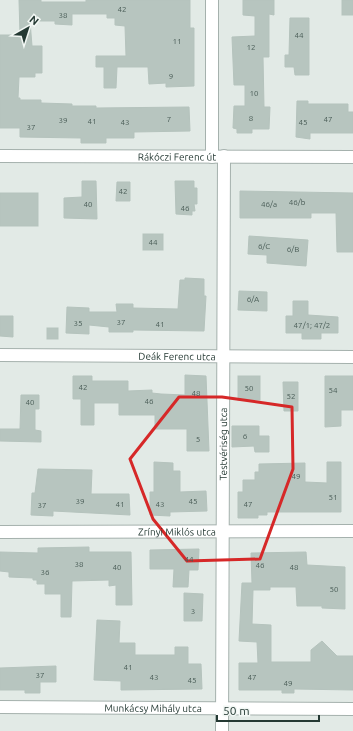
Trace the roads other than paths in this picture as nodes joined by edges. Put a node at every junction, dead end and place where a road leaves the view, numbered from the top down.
1 (212, 0) edge
2 (0, 156) edge
3 (218, 156) junction
4 (353, 157) edge
5 (0, 355) edge
6 (222, 356) junction
7 (353, 356) edge
8 (222, 531) junction
9 (353, 531) edge
10 (0, 532) edge
11 (0, 707) edge
12 (222, 709) junction
13 (353, 709) edge
14 (222, 731) edge

1 - 3 street, Testvériség utca
2 - 3 street, Rákóczi Ferenc út
3 - 4 street, Rákóczi Ferenc út
3 - 6 street, Testvériség utca
5 - 6 street, Deák Ferenc utca
6 - 7 street, Deák Ferenc utca
6 - 8 street, Testvériség utca
8 - 9 street, Zrínyi Miklós utca
8 - 10 street, Zrínyi Miklós utca
8 - 12 street, Testvériség utca
11 - 12 street, Munkácsy Mihály utca
12 - 13 street, Munkácsy Mihály utca
12 - 14 street, Testvériség utca

